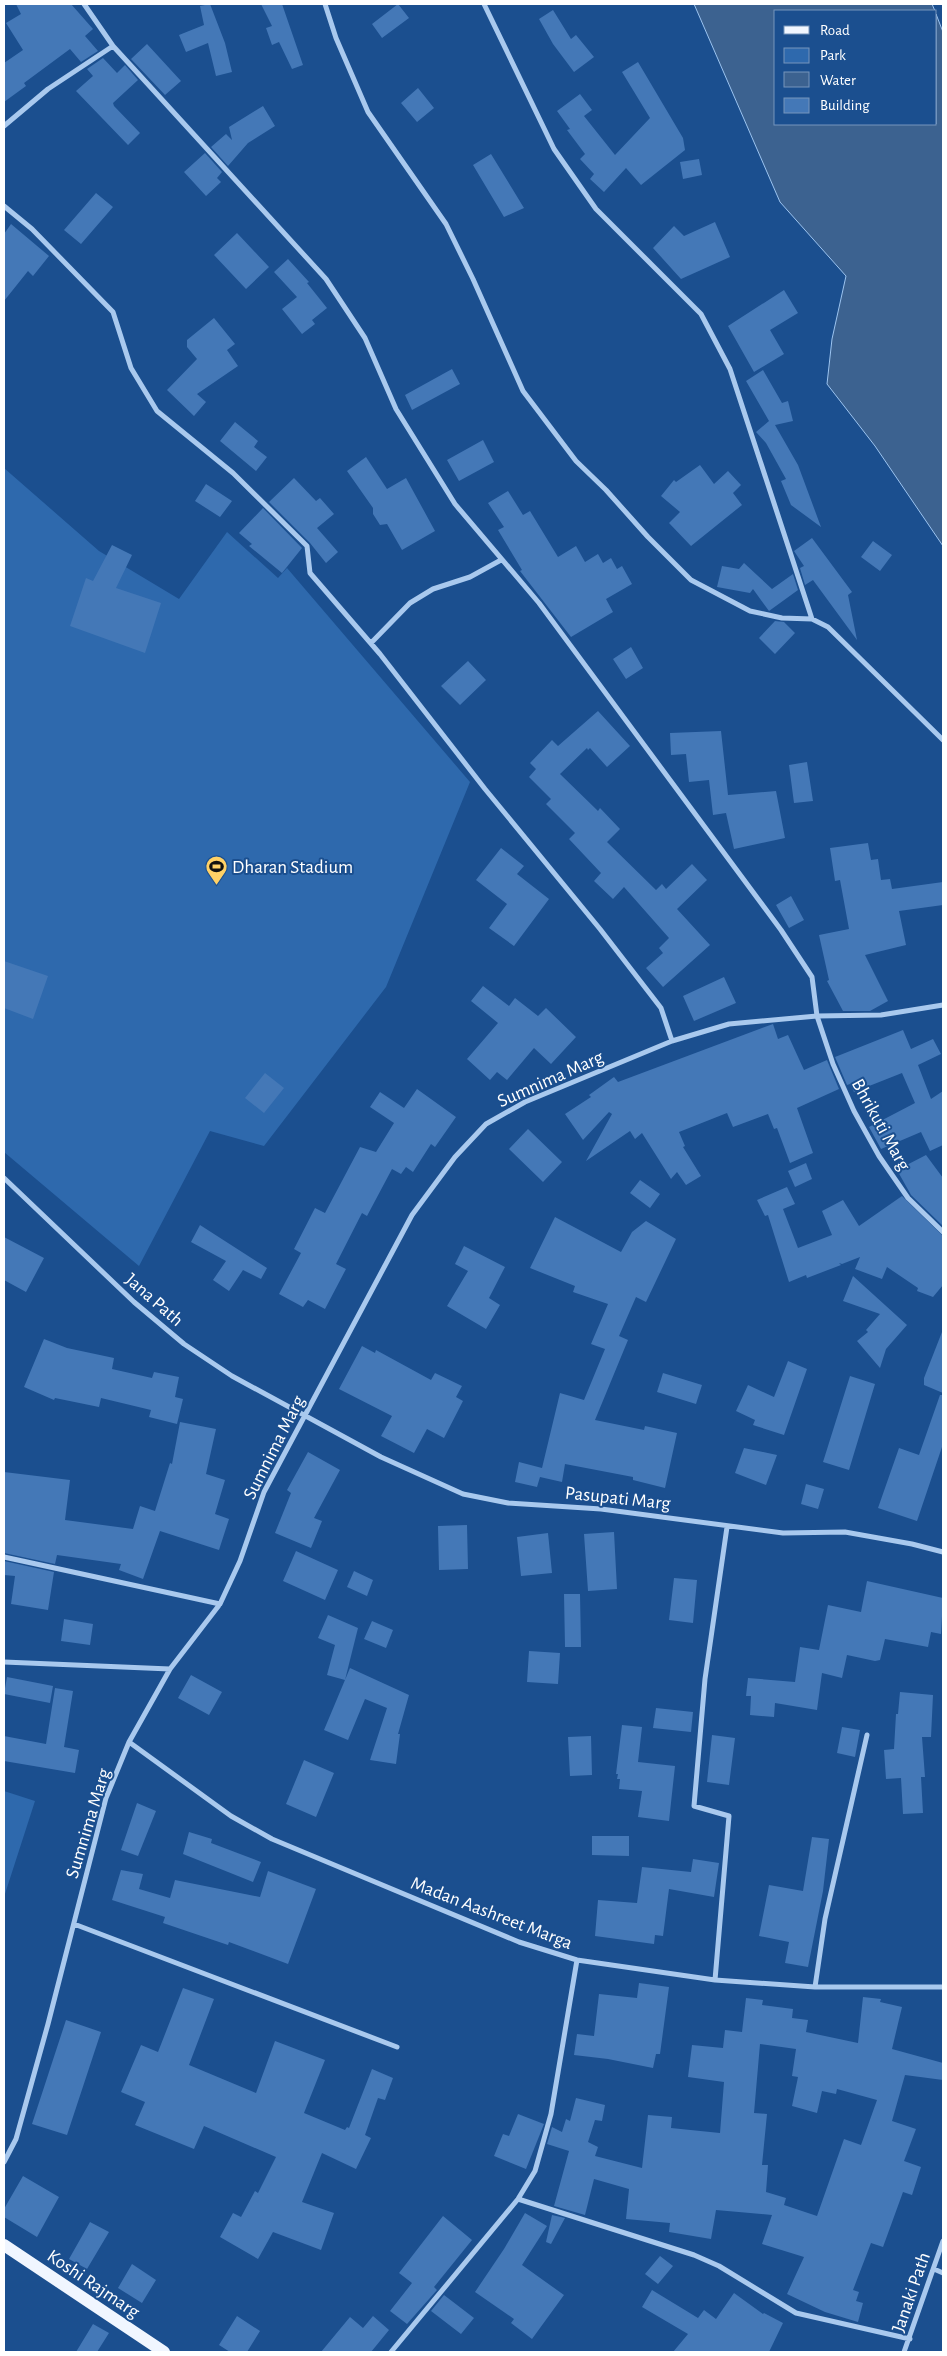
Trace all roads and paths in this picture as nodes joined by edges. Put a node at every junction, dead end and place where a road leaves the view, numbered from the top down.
1 (84, 4) edge
2 (325, 4) edge
3 (484, 4) edge
4 (113, 46) junction
5 (4, 126) edge
6 (4, 206) edge
7 (501, 560) junction
8 (812, 619) junction
9 (371, 643) junction
10 (943, 740) edge
11 (943, 1005) edge
12 (817, 1016) junction
13 (672, 1041) junction
14 (4, 1178) edge
15 (943, 1232) edge
16 (306, 1415) junction
17 (727, 1527) junction
18 (943, 1552) edge
19 (4, 1557) edge
20 (220, 1604) junction
21 (4, 1662) edge
22 (170, 1669) junction
23 (867, 1735) dead end
24 (129, 1742) junction
25 (74, 1924) junction
26 (577, 1960) junction
27 (715, 1980) junction
28 (815, 1986) junction
29 (943, 1987) edge
30 (397, 2047) dead end
31 (4, 2162) edge
32 (518, 2199) junction
33 (943, 2241) edge
34 (4, 2245) edge
35 (934, 2269) junction
36 (943, 2273) edge
37 (910, 2339) junction
38 (164, 2352) edge
39 (391, 2352) edge
40 (904, 2352) edge

1 - 4 street, Bhrikuti Marg
2 - 8 street
3 - 8 street
4 - 5 street
4 - 7 street, Bhrikuti Marg
6 - 9 street
7 - 9 street
7 - 12 street, Bhrikuti Marg
8 - 10 street
9 - 13 street
11 - 12 street, Sumnima Marg
12 - 13 street, Sumnima Marg
12 - 15 street, Bhrikuti Marg
13 - 16 street, Sumnima Marg
14 - 16 street, Jana Path
16 - 17 street, Pasupati Marg
16 - 20 street, Sumnima Marg
17 - 18 street, Pasupati Marg
17 - 27 street
19 - 20 street
20 - 22 street, Sumnima Marg
21 - 22 street
22 - 24 street, Sumnima Marg
23 - 28 street
24 - 25 street, Sumnima Marg
24 - 26 street, Madan Aashreet Marga
25 - 30 street
25 - 31 street, Sumnima Marg
26 - 27 street, Madan Aashreet Marga
26 - 32 street
27 - 28 street, Madan Aashreet Marga
28 - 29 street, Madan Aashreet Marga
32 - 37 street
32 - 39 street
33 - 35 street, Janaki Path
34 - 38 main road, Koshi Rajmarg
35 - 36 street
35 - 37 street, Janaki Path
37 - 40 street, Janaki Path

